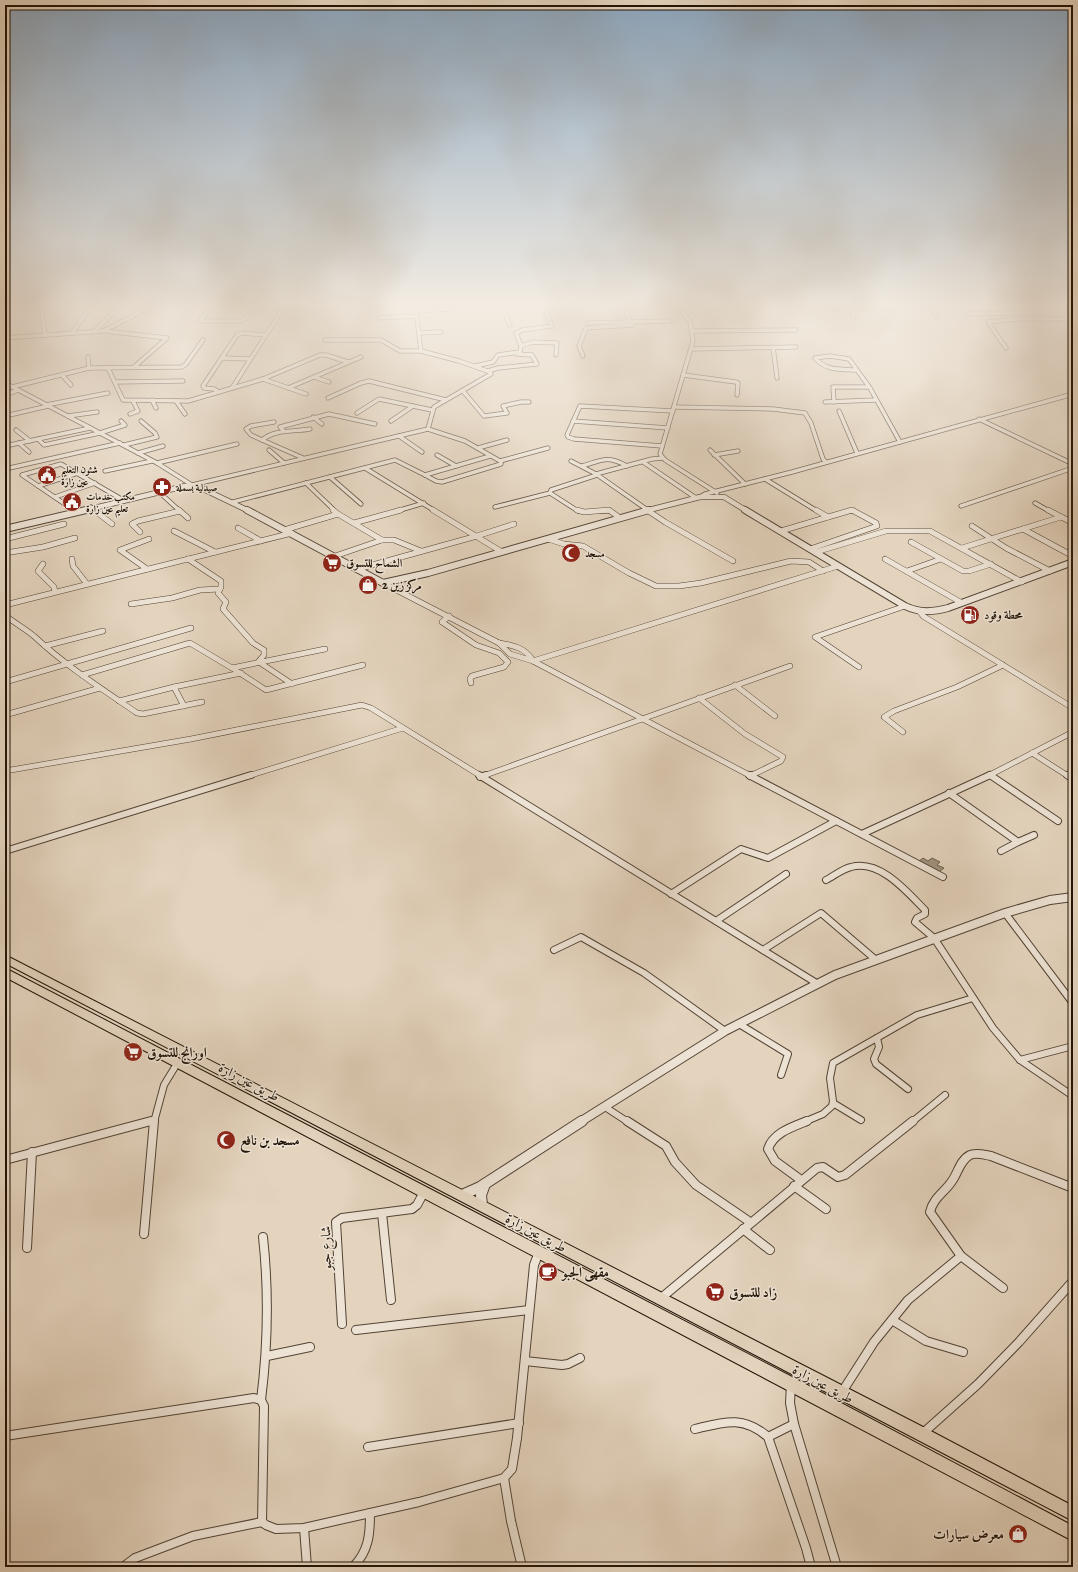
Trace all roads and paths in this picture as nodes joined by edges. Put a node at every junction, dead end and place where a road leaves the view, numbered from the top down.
1 (40, 380) edge
2 (67, 380) edge
3 (208, 380) edge
4 (237, 380) edge
5 (257, 380) edge
6 (266, 380) edge
7 (306, 380) edge
8 (325, 380) edge
9 (481, 380) edge
10 (682, 380) edge
11 (724, 380) edge
12 (863, 380) edge
13 (183, 381) dead end
14 (115, 382) joint
15 (330, 382) dead end
16 (5, 383) edge
17 (71, 384) dead end
18 (12, 387) junction
19 (868, 387) junction
20 (232, 388) junction
21 (288, 388) junction
22 (18, 390) junction
23 (463, 391) junction
24 (219, 392) junction
25 (108, 393) dead end
26 (71, 394) dead end
27 (306, 394) dead end
28 (1072, 394) edge
29 (5, 395) edge
30 (737, 395) dead end
31 (328, 398) dead end
32 (77, 399) junction
33 (133, 400) junction
34 (152, 400) junction
35 (446, 400) junction
36 (876, 400) junction
37 (176, 401) junction
38 (529, 402) dead end
39 (825, 402) dead end
40 (834, 402) junction
41 (47, 406) junction
42 (412, 406) junction
43 (156, 408) dead end
44 (674, 409) junction
45 (432, 410) junction
46 (839, 411) dead end
47 (97, 412) dead end
48 (357, 413) dead end
49 (130, 414) dead end
50 (185, 414) dead end
51 (5, 416) edge
52 (68, 416) junction
53 (313, 417) junction
54 (978, 419) junction
55 (121, 421) dead end
56 (141, 421) dead end
57 (391, 421) dead end
58 (573, 421) junction
59 (274, 422) dead end
60 (322, 424) dead end
61 (375, 424) dead end
62 (90, 428) junction
63 (668, 428) junction
64 (310, 429) dead end
65 (428, 429) junction
66 (16, 430) dead end
67 (283, 430) junction
68 (100, 433) junction
69 (399, 436) junction
70 (38, 439) junction
71 (262, 440) junction
72 (507, 440) dead end
73 (30, 441) junction
74 (900, 442) junction
75 (19, 443) junction
76 (120, 443) junction
77 (237, 444) dead end
78 (124, 445) junction
79 (5, 446) edge
80 (163, 446) dead end
81 (662, 446) junction
82 (478, 448) junction
83 (548, 448) dead end
84 (269, 450) dead end
85 (710, 450) dead end
86 (738, 451) dead end
87 (29, 452) dead end
88 (422, 452) dead end
89 (138, 453) junction
90 (857, 453) junction
91 (438, 455) dead end
92 (714, 455) junction
93 (490, 456) junction
94 (303, 458) junction
95 (663, 458) junction
96 (152, 460) junction
97 (500, 461) junction
98 (571, 461) dead end
99 (643, 462) junction
100 (826, 462) junction
101 (157, 463) junction
102 (284, 463) junction
103 (1073, 464) edge
104 (456, 466) junction
105 (582, 466) junction
106 (627, 466) junction
107 (365, 468) junction
108 (1073, 468) edge
109 (5, 469) edge
110 (105, 471) dead end
111 (78, 473) junction
112 (425, 475) junction
113 (596, 475) junction
114 (330, 477) junction
115 (765, 479) junction
116 (95, 483) junction
117 (306, 483) junction
118 (745, 484) junction
119 (192, 485) junction
120 (38, 486) junction
121 (159, 492) junction
122 (550, 492) junction
123 (716, 492) junction
124 (55, 497) junction
125 (724, 497) junction
126 (698, 498) junction
127 (123, 500) junction
128 (233, 502) junction
129 (424, 503) junction
130 (1035, 503) dead end
131 (361, 504) dead end
132 (961, 506) dead end
133 (91, 507) junction
134 (495, 507) dead end
135 (648, 510) junction
136 (76, 511) junction
137 (180, 511) junction
138 (338, 514) junction
139 (828, 517) junction
140 (1061, 517) junction
141 (188, 518) dead end
142 (620, 518) junction
143 (354, 523) junction
144 (1073, 523) edge
145 (64, 524) dead end
146 (112, 524) dead end
147 (514, 524) dead end
148 (972, 526) dead end
149 (238, 528) dead end
150 (5, 529) edge
151 (1023, 529) junction
152 (284, 530) junction
153 (174, 531) dead end
154 (781, 531) junction
155 (140, 532) dead end
156 (292, 533) junction
157 (477, 536) junction
158 (75, 538) dead end
159 (5, 539) edge
160 (149, 539) dead end
161 (548, 539) junction
162 (992, 539) junction
163 (382, 540) junction
164 (262, 541) junction
165 (911, 542) dead end
166 (810, 548) junction
167 (962, 548) junction
168 (421, 551) junction
169 (215, 552) junction
170 (502, 552) junction
171 (816, 552) junction
172 (5, 553) edge
173 (334, 556) junction
174 (1073, 556) edge
175 (72, 559) dead end
176 (188, 559) junction
177 (885, 559) dead end
178 (941, 559) junction
179 (733, 561) dead end
180 (1072, 563) edge
181 (43, 564) dead end
182 (991, 564) junction
183 (838, 566) junction
184 (358, 568) junction
185 (146, 569) junction
186 (824, 571) junction
187 (907, 571) junction
188 (1050, 571) junction
189 (1022, 582) junction
190 (383, 583) junction
191 (87, 584) junction
192 (220, 589) junction
193 (55, 592) junction
194 (962, 603) junction
195 (131, 604) dead end
196 (5, 606) edge
197 (905, 606) junction
198 (919, 611) junction
199 (5, 615) edge
200 (449, 616) junction
201 (191, 628) dead end
202 (103, 630) dead end
203 (499, 643) junction
204 (45, 646) junction
205 (325, 649) dead end
206 (533, 661) junction
207 (259, 662) junction
208 (68, 664) junction
209 (364, 665) dead end
210 (790, 666) dead end
211 (1003, 666) junction
212 (859, 667) dead end
213 (232, 668) junction
214 (241, 673) junction
215 (82, 675) junction
216 (5, 682) edge
217 (471, 683) dead end
218 (292, 684) junction
219 (735, 685) junction
220 (174, 687) junction
221 (100, 688) junction
222 (699, 698) junction
223 (119, 701) junction
224 (202, 702) dead end
225 (184, 706) junction
226 (1073, 708) edge
227 (5, 715) edge
228 (776, 716) dead end
229 (641, 718) junction
230 (403, 728) junction
231 (903, 732) dead end
232 (1073, 732) edge
233 (1032, 753) junction
234 (5, 771) edge
235 (990, 775) junction
236 (750, 776) junction
237 (480, 777) junction
238 (1073, 779) edge
239 (949, 793) junction
240 (836, 821) junction
241 (1058, 821) dead end
242 (862, 834) junction
243 (1034, 834) dead end
244 (1018, 842) junction
245 (5, 851) edge
246 (1001, 852) dead end
247 (786, 874) dead end
248 (943, 877) dead end
249 (826, 880) dead end
250 (671, 894) junction
251 (1073, 897) edge
252 (1005, 913) junction
253 (716, 921) junction
254 (934, 938) junction
255 (554, 950) dead end
256 (762, 950) junction
257 (5, 959) edge
258 (876, 960) junction
259 (5, 972) edge
260 (818, 984) junction
261 (972, 998) junction
262 (1072, 1002) edge
263 (738, 1024) junction
264 (725, 1032) junction
265 (877, 1038) junction
266 (1073, 1046) edge
267 (1020, 1060) junction
268 (178, 1061) junction
269 (782, 1075) dead end
270 (908, 1088) dead end
271 (945, 1095) dead end
272 (1073, 1096) edge
273 (834, 1103) junction
274 (605, 1107) junction
275 (154, 1120) junction
276 (861, 1120) dead end
277 (32, 1152) junction
278 (5, 1160) edge
279 (802, 1180) junction
280 (485, 1184) junction
281 (794, 1186) junction
282 (1073, 1188) edge
283 (424, 1192) junction
284 (462, 1195) junction
285 (482, 1206) junction
286 (826, 1209) dead end
287 (382, 1213) junction
288 (750, 1222) junction
289 (743, 1229) junction
290 (144, 1234) dead end
291 (263, 1237) dead end
292 (27, 1248) dead end
293 (770, 1250) dead end
294 (539, 1252) junction
295 (961, 1256) junction
296 (1073, 1281) edge
297 (1003, 1288) dead end
298 (660, 1299) junction
299 (391, 1300) dead end
300 (529, 1310) junction
301 (892, 1320) junction
302 (342, 1324) dead end
303 (356, 1330) dead end
304 (310, 1347) dead end
305 (963, 1352) dead end
306 (267, 1356) junction
307 (580, 1358) dead end
308 (525, 1361) junction
309 (791, 1384) junction
310 (842, 1393) junction
311 (261, 1400) junction
312 (519, 1423) junction
313 (794, 1424) junction
314 (695, 1430) dead end
315 (922, 1434) junction
316 (5, 1436) edge
317 (768, 1437) junction
318 (368, 1447) dead end
319 (504, 1478) junction
320 (370, 1513) junction
321 (1073, 1514) edge
322 (262, 1522) junction
323 (304, 1528) junction
324 (1073, 1534) edge
325 (123, 1567) edge
326 (308, 1567) edge
327 (353, 1567) edge
328 (522, 1567) edge
329 (810, 1567) edge
330 (837, 1567) edge

1 - 18 street
2 - 17 street
3 - 24 street
4 - 20 street
5 - 20 street
6 - 21 street
7 - 21 street
8 - 15 street
9 - 23 street
10 - 44 street
11 - 30 street
12 - 19 street
13 - 14 street
14 - 33 street
16 - 18 street
18 - 22 street
19 - 36 street
19 - 40 street
20 - 24 street
21 - 27 street
22 - 29 street
22 - 41 street
23 - 35 street
23 - 38 street
24 - 37 street
25 - 32 street
26 - 32 street
28 - 54 street
31 - 35 street
32 - 41 street
33 - 34 street
33 - 49 street
34 - 37 street
34 - 43 street
35 - 45 street
36 - 40 street
36 - 74 street
37 - 50 street
39 - 40 street
41 - 51 street
41 - 52 street
42 - 45 street
42 - 48 street
42 - 57 street
44 - 58 street
44 - 63 street
44 - 100 street
45 - 65 street
46 - 90 street
47 - 52 street
52 - 62 street
53 - 60 street
53 - 61 street
53 - 67 street
54 - 74 street
54 - 103 street
55 - 68 street
56 - 78 street
58 - 63 street
58 - 81 street
59 - 71 street
62 - 68 street
62 - 70 street
63 - 81 street
64 - 67 street
65 - 69 street
65 - 82 street
66 - 73 street
67 - 71 street
68 - 70 street
68 - 76 street
69 - 88 street
69 - 94 street
70 - 73 street
71 - 94 street
72 - 82 street
73 - 75 street
74 - 90 street
75 - 79 street
75 - 87 street
76 - 78 street
76 - 109 street
77 - 101 street
78 - 89 street
80 - 89 street
81 - 95 street
82 - 93 street
83 - 97 street
84 - 102 street
85 - 92 street
86 - 92 street
89 - 96 street
90 - 100 street
91 - 104 street
92 - 118 street
93 - 97 street
93 - 104 street
94 - 102 street
95 - 99 street
95 - 123 street
96 - 101 street
96 - 110 street
97 - 112 street
98 - 105 street
99 - 106 street
99 - 126 street
100 - 115 street
101 - 119 street
102 - 119 street
104 - 112 street
105 - 106 street
105 - 113 street
106 - 113 street
107 - 112 street
107 - 114 street
107 - 129 street
108 - 132 street
111 - 116 street
111 - 120 street
111 - 120 street
113 - 122 street
113 - 135 street
114 - 117 street
114 - 131 street
115 - 118 street
115 - 139 street
116 - 124 street
116 - 127 street
117 - 128 street
117 - 138 street
118 - 123 street
119 - 121 street
119 - 128 street
120 - 124 street
121 - 127 street
121 - 137 street
122 - 134 street
122 - 142 street
123 - 125 street
123 - 126 street
124 - 136 street
125 - 126 street
125 - 154 street
126 - 135 street
127 - 133 street
128 - 152 street
129 - 143 street
129 - 157 street
130 - 140 street
133 - 136 street
133 - 146 street
135 - 142 street
135 - 179 street
136 - 150 street
137 - 141 street
137 - 155 street
138 - 143 street
138 - 152 street
139 - 154 street
139 - 166 street
140 - 144 street
140 - 151 street
142 - 161 street
143 - 163 street
145 - 159 street
147 - 157 street
148 - 162 street
149 - 164 street
151 - 162 street
151 - 174 street
152 - 156 street
153 - 169 street
154 - 166 street
156 - 164 street
156 - 173 street
157 - 168 street
157 - 170 street
158 - 172 street
160 - 185 street
161 - 170 street
161 - 186 street
162 - 167 street
162 - 188 street
163 - 168 street
163 - 173 street
164 - 169 street
165 - 178 street
166 - 171 street
167 - 171 street
167 - 182 street
168 - 184 street
169 - 176 street
170 - 190 street
171 - 183 street
173 - 184 street
175 - 191 street
176 - 185 street
176 - 192 street
177 - 187 street
178 - 182 street
178 - 187 street
180 - 188 street
181 - 193 street
182 - 189 street
183 - 186 street
183 - 197 street
184 - 190 street
185 - 191 street
186 - 206 street
187 - 194 street
188 - 189 street
189 - 194 street
190 - 200 street
191 - 193 street
192 - 195 street
192 - 207 street
193 - 196 street
194 - 198 street
197 - 198 street
197 - 212 street
198 - 211 street
199 - 204 street
200 - 203 street
200 - 217 street
201 - 208 street
202 - 204 street
203 - 206 street
203 - 206 street
204 - 208 street
205 - 207 street
206 - 229 street
207 - 213 street
207 - 218 street
208 - 215 street
208 - 216 street
209 - 218 street
210 - 219 street
211 - 226 street
211 - 231 street
213 - 214 street
213 - 215 street
214 - 218 street
214 - 220 street
215 - 221 street
219 - 222 street
219 - 228 street
220 - 223 street
220 - 225 street
221 - 223 street
221 - 227 street
222 - 229 street
222 - 236 street
223 - 225 street
224 - 225 street
229 - 236 street
229 - 237 street
230 - 234 street
230 - 237 street
230 - 245 street
232 - 233 street
233 - 235 street
233 - 238 street
235 - 239 street
235 - 241 street
236 - 240 street
237 - 250 street
239 - 242 street
239 - 244 street
240 - 242 street
240 - 250 street
242 - 248 street
243 - 244 street
244 - 246 street
247 - 253 street
249 - 254 street
250 - 253 street
251 - 252 street
252 - 254 street
252 - 262 street
253 - 256 street
254 - 258 street
254 - 261 street
255 - 264 street
256 - 258 street
256 - 260 street
257 - 284 main road, طريق عين زارة
258 - 260 street
259 - 268 main road, طريق عين زارة
260 - 263 street
261 - 265 street
261 - 267 street
263 - 264 street
263 - 269 street
264 - 274 street
265 - 270 street
265 - 273 street
266 - 267 street
267 - 272 street
268 - 275 street
268 - 283 main road, طريق عين زارة
271 - 279 street
273 - 276 street
273 - 279 street
274 - 280 street
274 - 288 street
275 - 277 street
275 - 290 street
277 - 278 street
277 - 292 street
279 - 281 street
280 - 284 street
280 - 285 street
281 - 286 street
281 - 288 street
282 - 295 street
283 - 287 street, شارع جبو
283 - 294 main road, طريق عين زارة
284 - 285 main road, طريق عين زارة
285 - 298 main road, طريق عين زارة
287 - 299 street
287 - 302 street, شارع جبو
288 - 289 street
289 - 293 street
289 - 298 street
291 - 306 street
294 - 300 street
294 - 309 main road, طريق عين زارة
295 - 297 street
295 - 301 street
296 - 315 street
298 - 310 main road, طريق عين زارة
300 - 303 street
300 - 308 street
301 - 305 street
301 - 310 street
304 - 306 street
306 - 311 street
307 - 308 street
308 - 312 street
309 - 313 street
309 - 324 main road, طريق عين زارة
310 - 315 main road, طريق عين زارة
311 - 316 street
311 - 322 street
312 - 318 street
312 - 319 street
313 - 317 street
313 - 330 street
314 - 317 street
315 - 321 main road, طريق عين زارة
317 - 329 street
319 - 320 street
319 - 328 street
320 - 323 street
320 - 327 street
322 - 323 street
322 - 325 street
323 - 326 street

